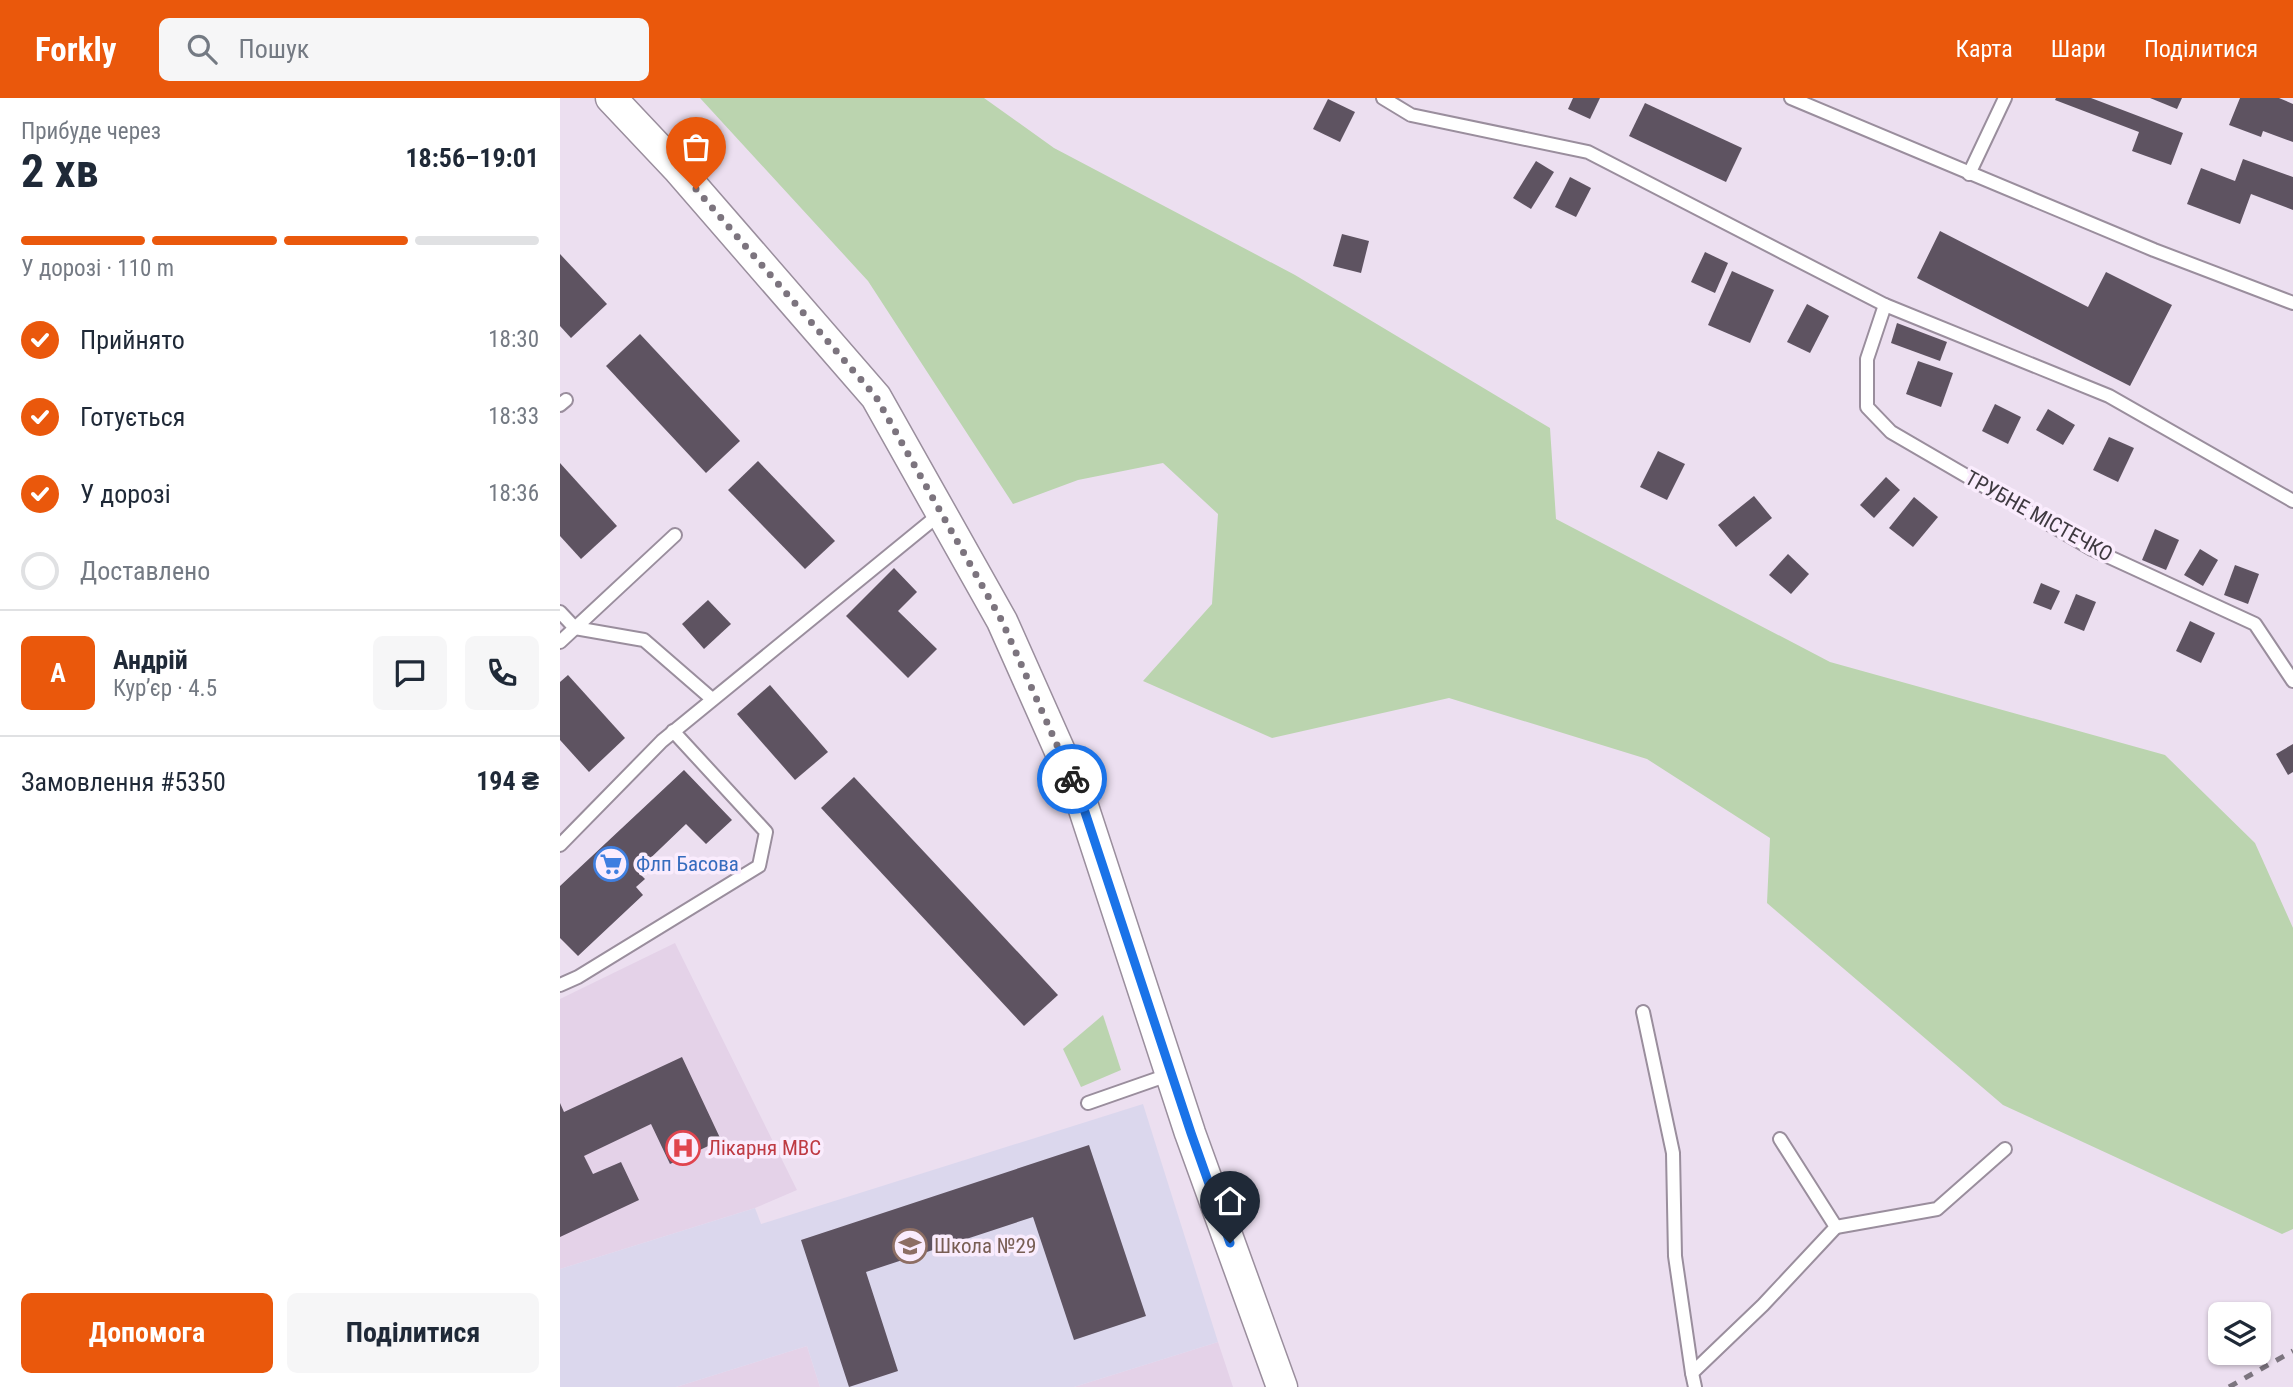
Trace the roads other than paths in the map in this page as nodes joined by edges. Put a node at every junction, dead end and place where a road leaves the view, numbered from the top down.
1 (611, 98) edge
2 (1383, 98) edge
3 (1791, 98) edge
4 (2005, 98) edge
5 (1969, 174) junction
6 (2293, 303) edge
7 (1885, 305) junction
8 (2293, 501) edge
9 (941, 512) junction
10 (675, 535) dead end
11 (560, 612) edge
12 (575, 628) junction
13 (560, 642) edge
14 (2293, 681) edge
15 (712, 699) junction
16 (673, 732) junction
17 (560, 845) edge
18 (560, 985) edge
19 (1643, 1012) dead end
20 (1171, 1074) junction
21 (1088, 1103) dead end
22 (1780, 1139) dead end
23 (2005, 1149) dead end
24 (1836, 1227) junction
25 (1692, 1373) junction
26 (1282, 1387) edge
27 (1695, 1387) edge

1 - 9 street
2 - 7 lane
3 - 5 lane
4 - 5 lane
5 - 6 lane
7 - 8 lane
7 - 14 lane, ТРУБНЕ МІСТЕЧКО
9 - 15 lane
9 - 20 street
10 - 12 lane
11 - 12 lane
12 - 13 lane
12 - 15 lane
15 - 16 lane
16 - 17 lane
16 - 18 lane
19 - 25 lane
20 - 21 lane
20 - 26 street
22 - 24 lane
23 - 24 lane
24 - 25 lane
25 - 27 lane

